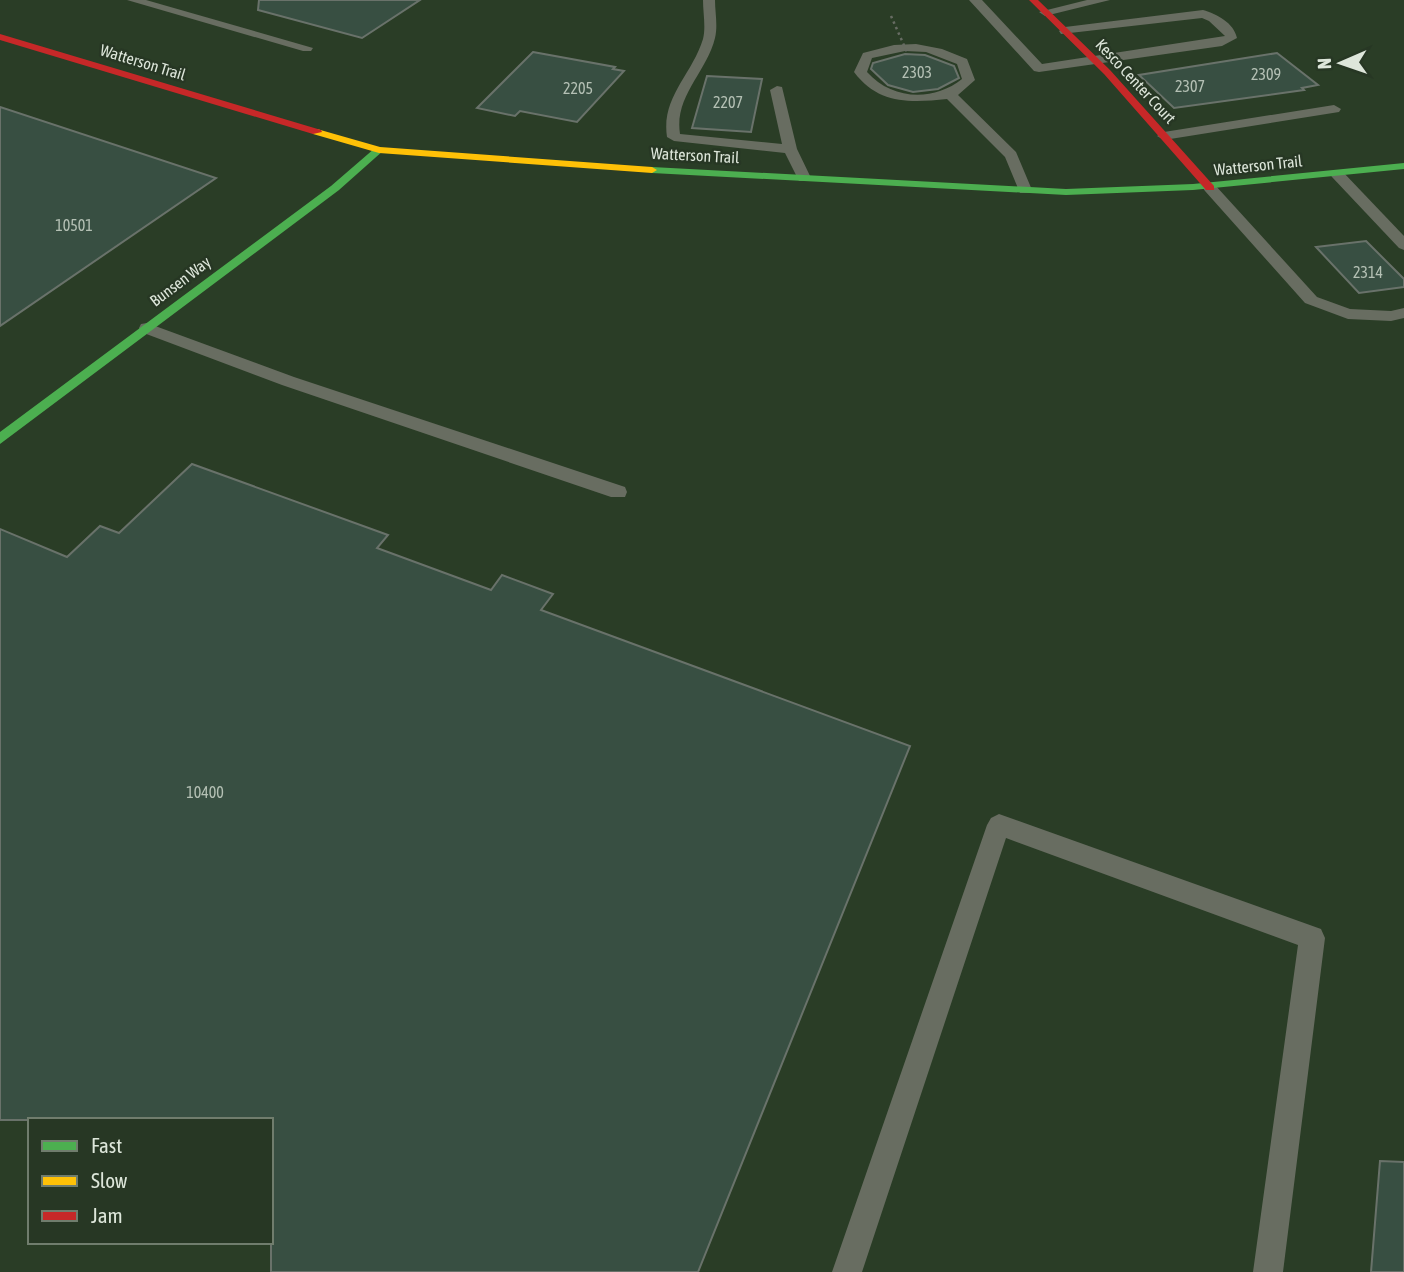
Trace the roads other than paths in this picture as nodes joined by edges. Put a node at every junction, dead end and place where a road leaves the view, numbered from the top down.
1 (133, 0) edge
2 (709, 0) edge
3 (975, 0) edge
4 (1104, 0) edge
5 (1039, 6) edge
6 (1065, 31) junction
7 (0, 37) edge
8 (307, 48) dead end
9 (1096, 61) junction
10 (777, 90) dead end
11 (950, 95) junction
12 (1334, 108) dead end
13 (1164, 136) junction
14 (790, 149) junction
15 (379, 150) junction
16 (1404, 166) edge
17 (1337, 174) junction
18 (804, 178) junction
19 (1210, 188) junction
20 (1025, 190) junction
21 (1404, 246) edge
22 (1404, 313) edge
23 (146, 328) junction
24 (0, 439) edge
25 (618, 492) dead end
26 (847, 1272) edge
27 (1268, 1272) edge

1 - 8 lane
2 - 14 lane
3 - 9 lane
4 - 5 lane
5 - 6 main road, Kesco Center Court
6 - 9 main road, Kesco Center Court
6 - 9 lane
7 - 15 main road, Watterson Trail
9 - 13 main road, Kesco Center Court
10 - 14 lane
11 - 11 lane
11 - 20 lane
12 - 13 lane
13 - 19 main road, Kesco Center Court
14 - 18 lane
15 - 18 main road, Watterson Trail
15 - 23 main road, Bunsen Way
16 - 17 main road, Watterson Trail
17 - 19 main road, Watterson Trail
17 - 21 lane
18 - 20 main road, Watterson Trail
19 - 20 main road, Watterson Trail
19 - 22 lane
23 - 24 main road, Bunsen Way
23 - 25 lane
26 - 27 lane

